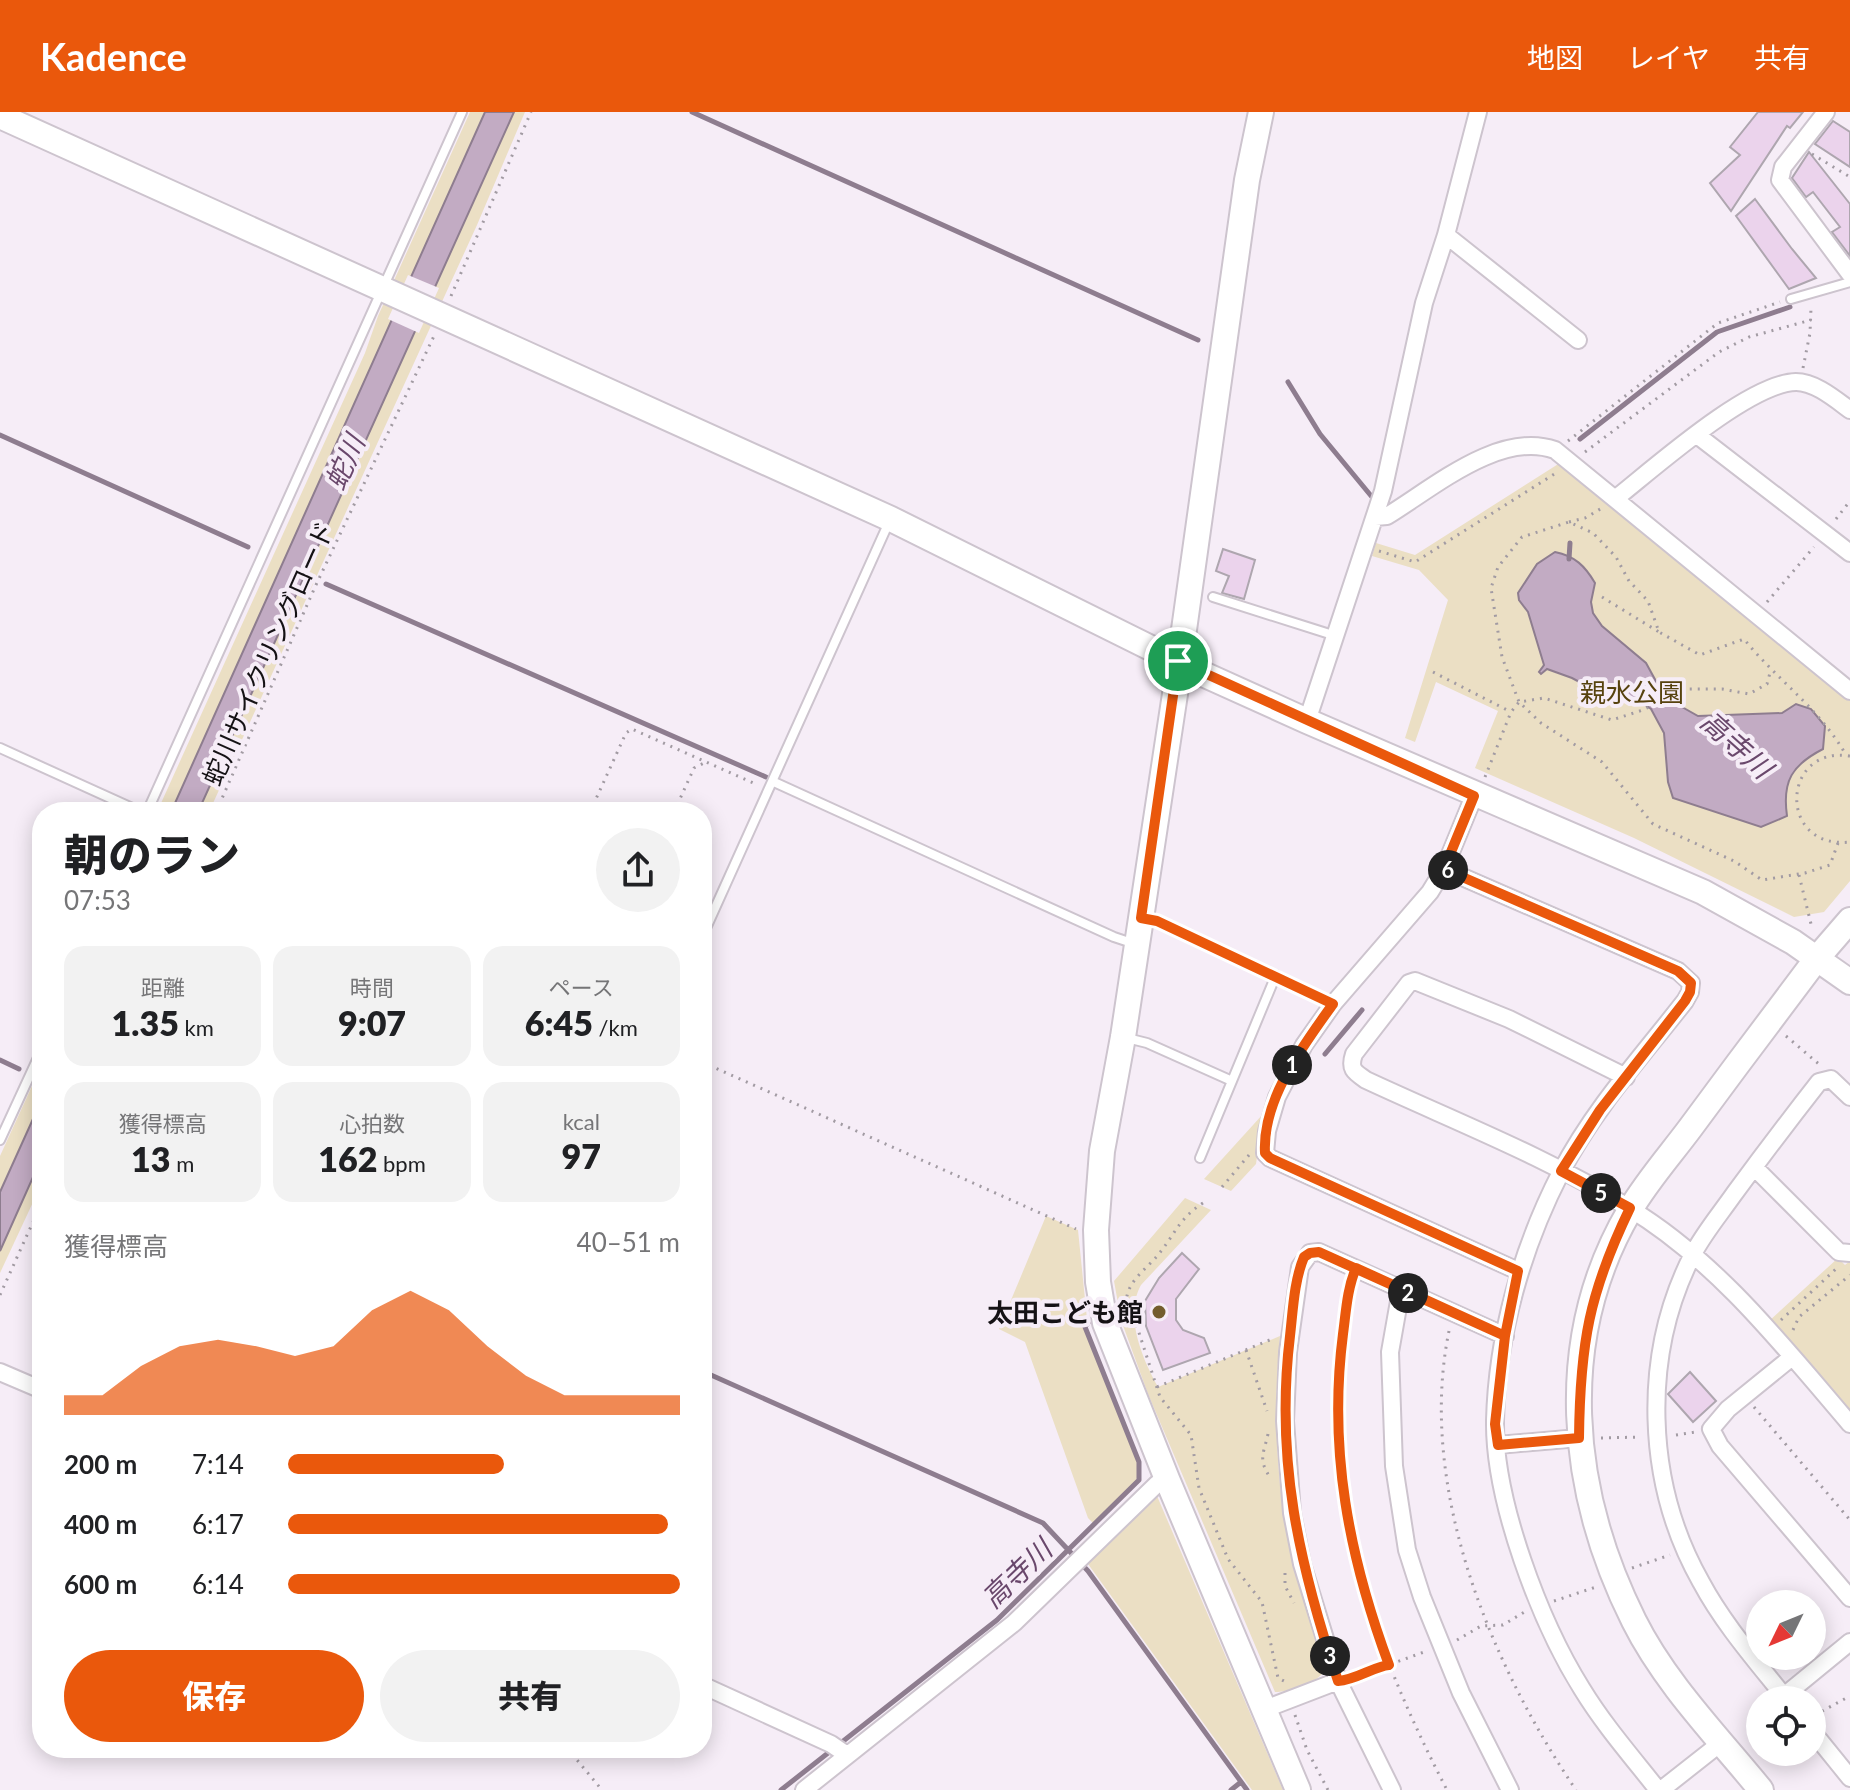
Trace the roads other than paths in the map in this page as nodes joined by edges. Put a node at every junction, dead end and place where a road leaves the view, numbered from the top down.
1 (462, 112) edge
2 (1261, 112) edge
3 (1478, 112) edge
4 (1826, 112) edge
5 (0, 116) edge
6 (1446, 235) junction
7 (1850, 274) edge
8 (1850, 282) edge
9 (384, 291) junction
10 (1791, 299) road end
11 (1578, 340) dead end
12 (1850, 410) edge
13 (1697, 435) junction
14 (1615, 499) junction
15 (1375, 517) junction
16 (891, 519) junction
17 (1850, 553) edge
18 (1213, 597) dead end
19 (1336, 636) junction
20 (1178, 661) junction
21 (1850, 691) edge
22 (1307, 721) junction
23 (0, 748) edge
24 (771, 786) junction
25 (1479, 788) junction
26 (119, 802) edge
27 (152, 802) edge
28 (1444, 869) junction
29 (712, 915) edge
30 (1141, 918) junction
31 (1850, 920) edge
32 (1137, 944) junction
33 (1818, 957) junction
34 (1276, 975) junction
35 (1850, 982) edge
36 (1333, 1004) junction
37 (1123, 1037) junction
38 (32, 1071) edge
39 (1626, 1077) junction
40 (1232, 1081) junction
41 (1850, 1097) edge
42 (0, 1140) edge
43 (1200, 1158) dead end
44 (1754, 1167) junction
45 (1561, 1171) junction
46 (1630, 1208) junction
47 (1848, 1254) edge
48 (1692, 1256) junction
49 (1518, 1271) junction
50 (1401, 1290) junction
51 (1505, 1336) junction
52 (1792, 1357) junction
53 (0, 1372) edge
54 (32, 1386) edge
55 (1850, 1424) edge
56 (1586, 1438) junction
57 (1498, 1445) junction
58 (1167, 1479) junction
59 (1850, 1598) edge
60 (1850, 1642) edge
61 (1338, 1681) junction
62 (1776, 1686) edge
63 (1800, 1686) edge
64 (712, 1690) edge
65 (1265, 1709) junction
66 (1722, 1742) junction
67 (1826, 1748) edge
68 (847, 1755) junction
69 (1850, 1778) edge
70 (804, 1790) edge
71 (1298, 1790) edge
72 (1392, 1790) edge
73 (1510, 1790) edge
74 (1660, 1790) edge
75 (1761, 1790) edge

1 - 9 lane
2 - 20 street
3 - 6 street
4 - 7 street
5 - 9 street
6 - 11 street
6 - 15 street
8 - 10 lane
9 - 16 street
9 - 27 lane
12 - 13 street
13 - 14 street
13 - 17 street
14 - 15 street
14 - 21 street
15 - 19 street
16 - 20 street
16 - 24 lane
18 - 19 lane
19 - 22 street
20 - 22 street
20 - 30 street
22 - 25 street
23 - 26 lane
24 - 29 lane
24 - 32 lane
25 - 28 street
25 - 33 street
28 - 36 street
28 - 39 street
30 - 32 street
30 - 34 lane
31 - 33 street
32 - 37 street
33 - 35 street
33 - 46 street
34 - 36 lane
34 - 40 lane
36 - 49 street
37 - 40 lane
37 - 58 street
38 - 42 lane
39 - 45 street
39 - 45 street
40 - 43 lane
41 - 44 street
44 - 47 street
44 - 48 street
45 - 46 street
45 - 49 street
46 - 48 street
46 - 56 street
48 - 52 street
48 - 62 street
49 - 51 street
50 - 51 street
50 - 61 street
50 - 73 street
51 - 57 street
52 - 55 street
52 - 59 street
53 - 54 street
56 - 57 street
56 - 66 street
57 - 74 street
58 - 65 street
58 - 68 street
60 - 63 street
61 - 65 street
61 - 72 street
64 - 68 street
65 - 71 street
66 - 74 street
66 - 75 street
67 - 69 street
68 - 70 street

